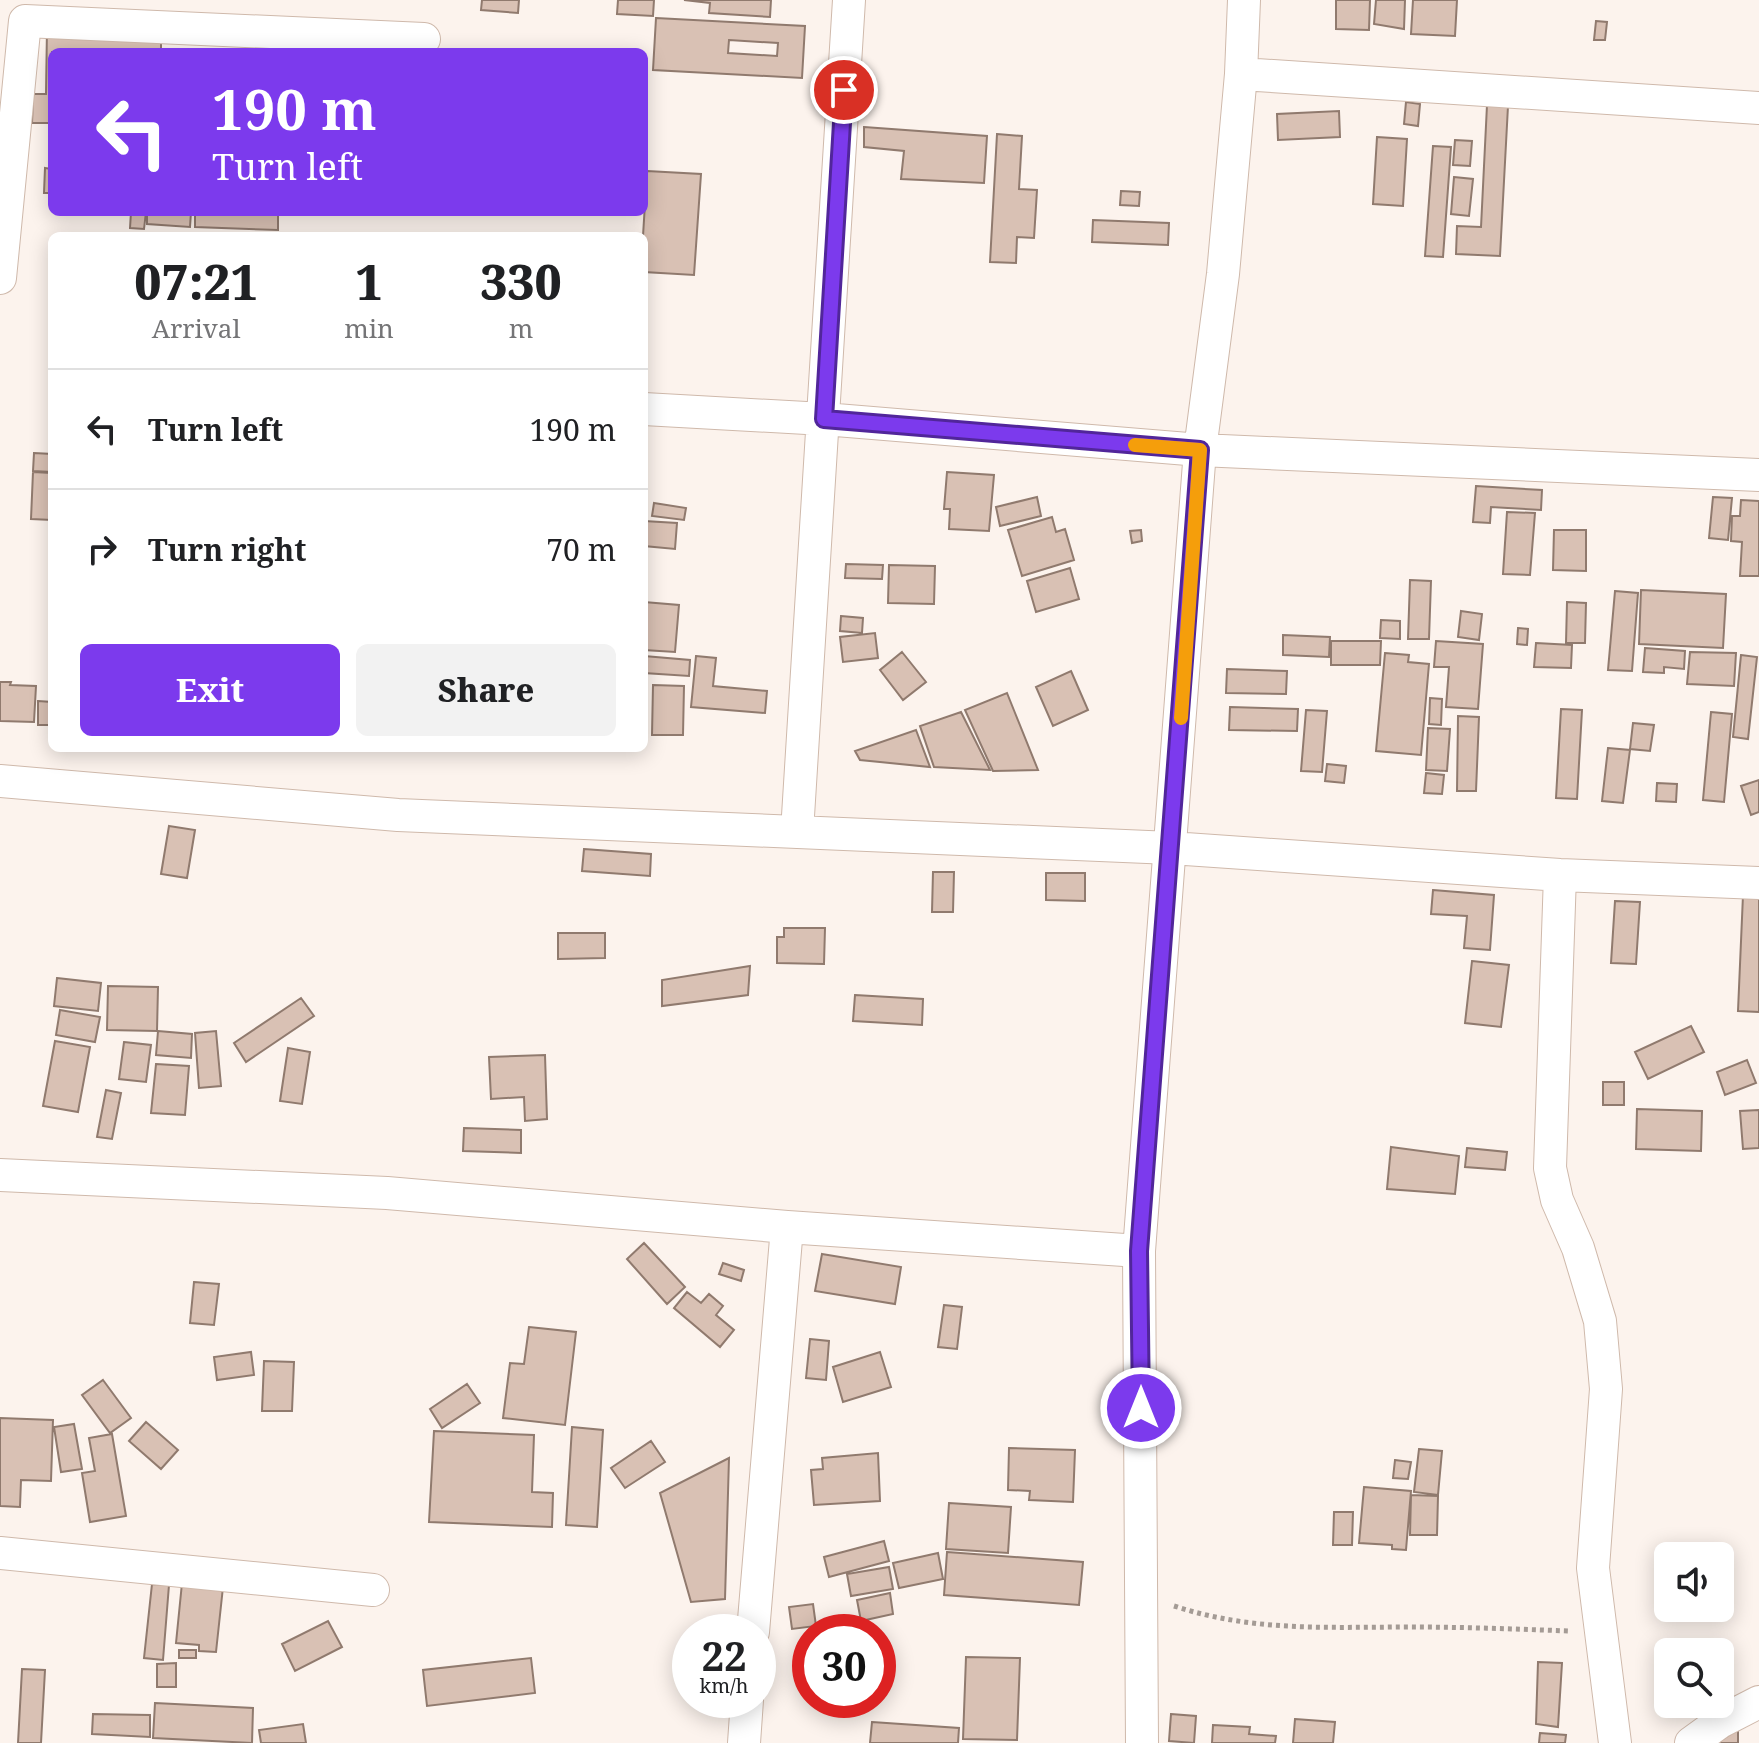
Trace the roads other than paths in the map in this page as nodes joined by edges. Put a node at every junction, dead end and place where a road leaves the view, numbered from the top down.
1 (849, 0) edge
2 (1244, 0) edge
3 (25, 10) edge
4 (424, 39) dead end
5 (1241, 74) junction
6 (1759, 108) edge
7 (0, 278) edge
8 (648, 409) edge
9 (824, 419) junction
10 (1200, 450) junction
11 (1759, 475) edge
12 (0, 781) edge
13 (797, 832) junction
14 (1171, 848) junction
15 (1560, 875) junction
16 (1759, 883) edge
17 (0, 1175) edge
18 (787, 1227) junction
19 (1139, 1251) junction
20 (0, 1553) edge
21 (373, 1590) dead end
22 (755, 1614) edge
23 (1759, 1702) edge
24 (746, 1718) edge
25 (744, 1743) edge
26 (1142, 1743) edge
27 (1615, 1743) edge
28 (1691, 1743) edge

1 - 9 street
2 - 5 street
3 - 4 street
3 - 7 street
5 - 6 street
5 - 10 street
8 - 9 street
9 - 10 street
9 - 13 street
10 - 11 street
10 - 14 street
12 - 13 street
13 - 14 street
14 - 15 street
14 - 19 street
15 - 16 street
15 - 27 street
17 - 18 street
18 - 19 street
18 - 22 street
19 - 26 street
20 - 21 street
23 - 28 street
24 - 25 street

